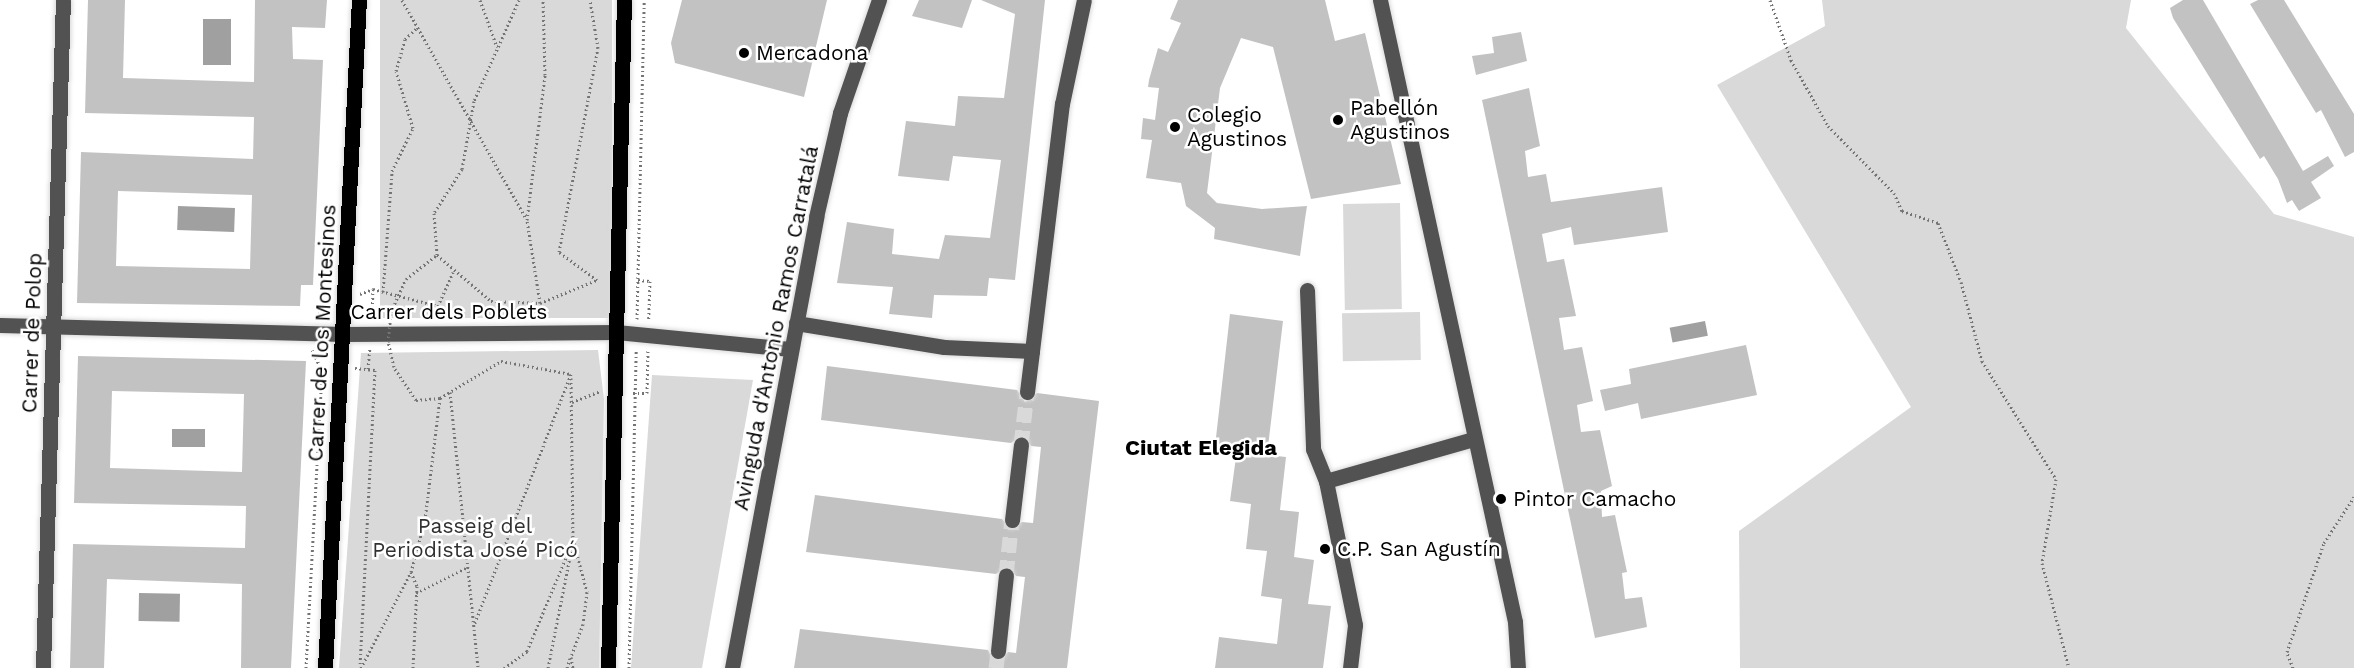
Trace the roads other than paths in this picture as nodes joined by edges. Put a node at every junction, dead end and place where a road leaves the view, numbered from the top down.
1 (63, 0) edge
2 (359, 0) edge
3 (624, 0) edge
4 (879, 0) edge
5 (1084, 0) edge
6 (1380, 0) edge
7 (1307, 290) dead end
8 (796, 323) junction
9 (0, 325) edge
10 (53, 326) junction
11 (616, 332) junction
12 (344, 334) junction
13 (790, 349) junction
14 (1032, 351) junction
15 (1027, 392) tunnel mouth
16 (1473, 439) junction
17 (1021, 445) tunnel mouth
18 (1326, 481) junction
19 (1012, 520) tunnel mouth
20 (1006, 575) tunnel mouth
21 (998, 651) tunnel mouth
22 (43, 668) edge
23 (325, 668) edge
24 (608, 668) edge
25 (732, 668) edge
26 (1350, 668) edge
27 (1518, 668) edge

1 - 10 street, Carrer de Polop
2 - 12 main road, Carrer de los Montesinos
3 - 11 main road
4 - 8 street, Avinguda d'Antonio Ramos Carratalá
5 - 14 street
6 - 16 street
7 - 18 street
8 - 13 street, Avinguda d'Antonio Ramos Carratalá
8 - 14 street
9 - 10 street, Carrer dels Poblets
10 - 12 street, Carrer dels Poblets
10 - 22 street, Carrer de Polop
11 - 12 street, Carrer dels Poblets
11 - 13 street, Carrer dels Poblets
11 - 24 main road
12 - 23 main road, Carrer de los Montesinos
13 - 25 street, Avinguda d'Antonio Ramos Carratalá
14 - 15 street
16 - 18 street
16 - 27 street
17 - 19 street
18 - 26 street
20 - 21 street

